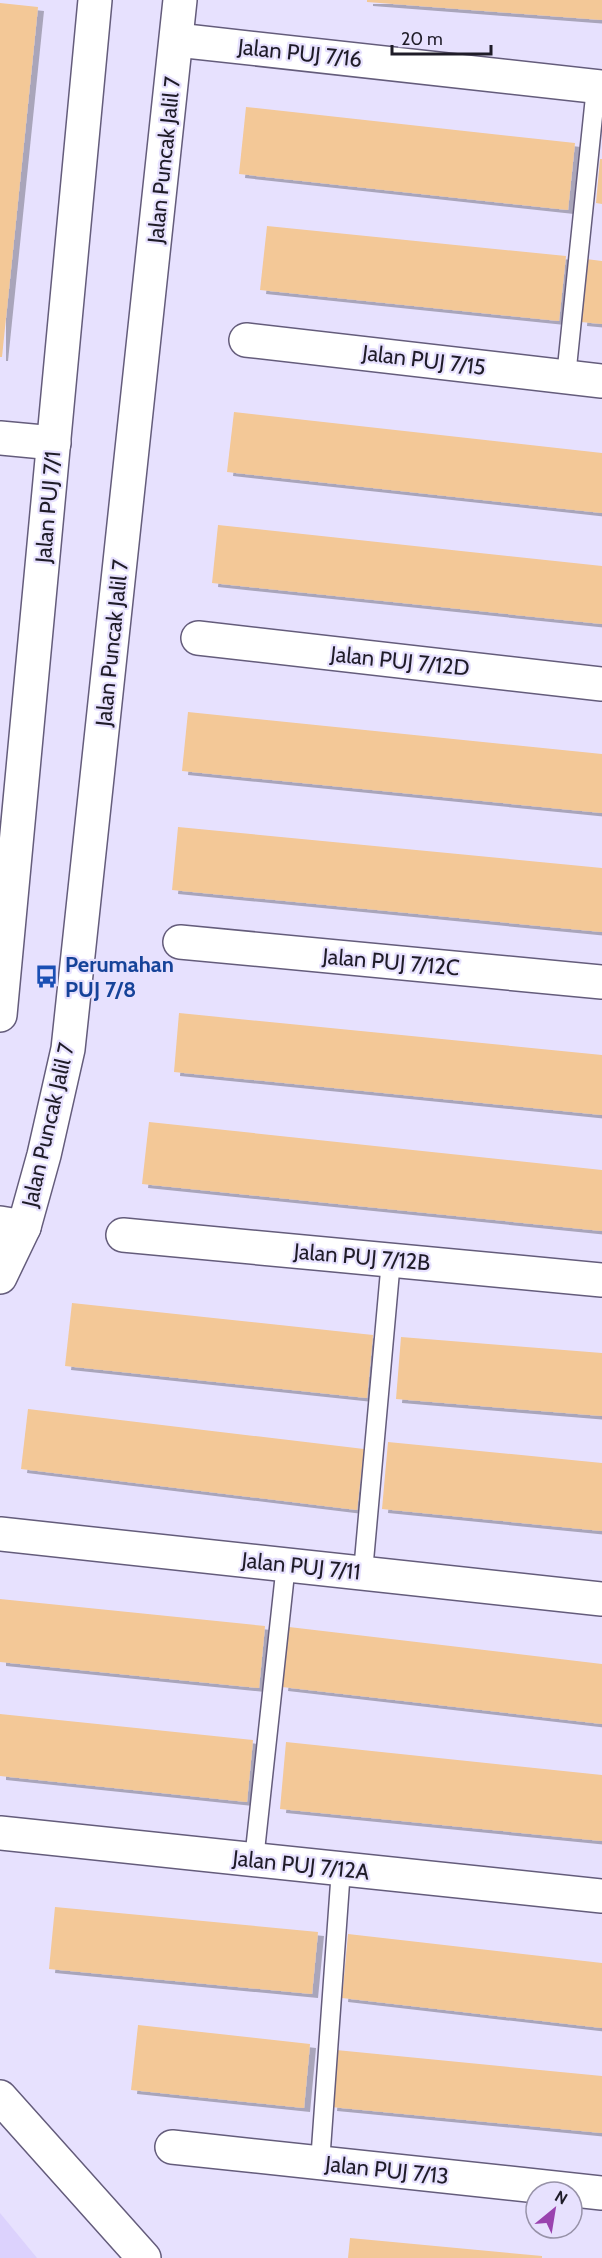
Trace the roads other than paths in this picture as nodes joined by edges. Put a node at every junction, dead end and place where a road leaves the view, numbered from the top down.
1 (95, 0) edge
2 (180, 0) edge
3 (177, 40) junction
4 (599, 87) edge
5 (246, 340) dead end
6 (566, 377) junction
7 (602, 381) edge
8 (0, 438) edge
9 (54, 443) junction
10 (198, 638) dead end
11 (602, 684) edge
12 (180, 942) dead end
13 (602, 982) edge
14 (0, 1015) edge
15 (12, 1225) edge
16 (123, 1235) dead end
17 (391, 1260) junction
18 (0, 1277) edge
19 (602, 1280) edge
20 (0, 1534) edge
21 (286, 1564) junction
22 (363, 1572) junction
23 (602, 1599) edge
24 (0, 1833) edge
25 (254, 1860) junction
26 (341, 1869) junction
27 (602, 1896) edge
28 (0, 2097) edge
29 (172, 2147) dead end
30 (320, 2163) junction
31 (602, 2193) edge
32 (144, 2258) edge

1 - 9 street, Jalan PUJ 7/1
2 - 3 street, Jalan Puncak Jalil 7
3 - 4 street, Jalan PUJ 7/16
3 - 15 street, Jalan Puncak Jalil 7
4 - 6 lane
5 - 6 street, Jalan PUJ 7/15
6 - 7 street, Jalan PUJ 7/15
8 - 9 street
9 - 14 street, Jalan PUJ 7/1
10 - 11 street, Jalan PUJ 7/12D
12 - 13 street, Jalan PUJ 7/12C
15 - 18 street, Jalan Puncak Jalil 7
16 - 17 street, Jalan PUJ 7/12B
17 - 19 street, Jalan PUJ 7/12B
17 - 22 lane
20 - 21 street, Jalan PUJ 7/11
21 - 22 street, Jalan PUJ 7/11
21 - 25 lane
22 - 23 street, Jalan PUJ 7/11
24 - 25 street, Jalan PUJ 7/12A
25 - 26 street, Jalan PUJ 7/12A
26 - 27 street, Jalan PUJ 7/12A
26 - 30 lane
28 - 32 street
29 - 30 street, Jalan PUJ 7/13
30 - 31 street, Jalan PUJ 7/13

